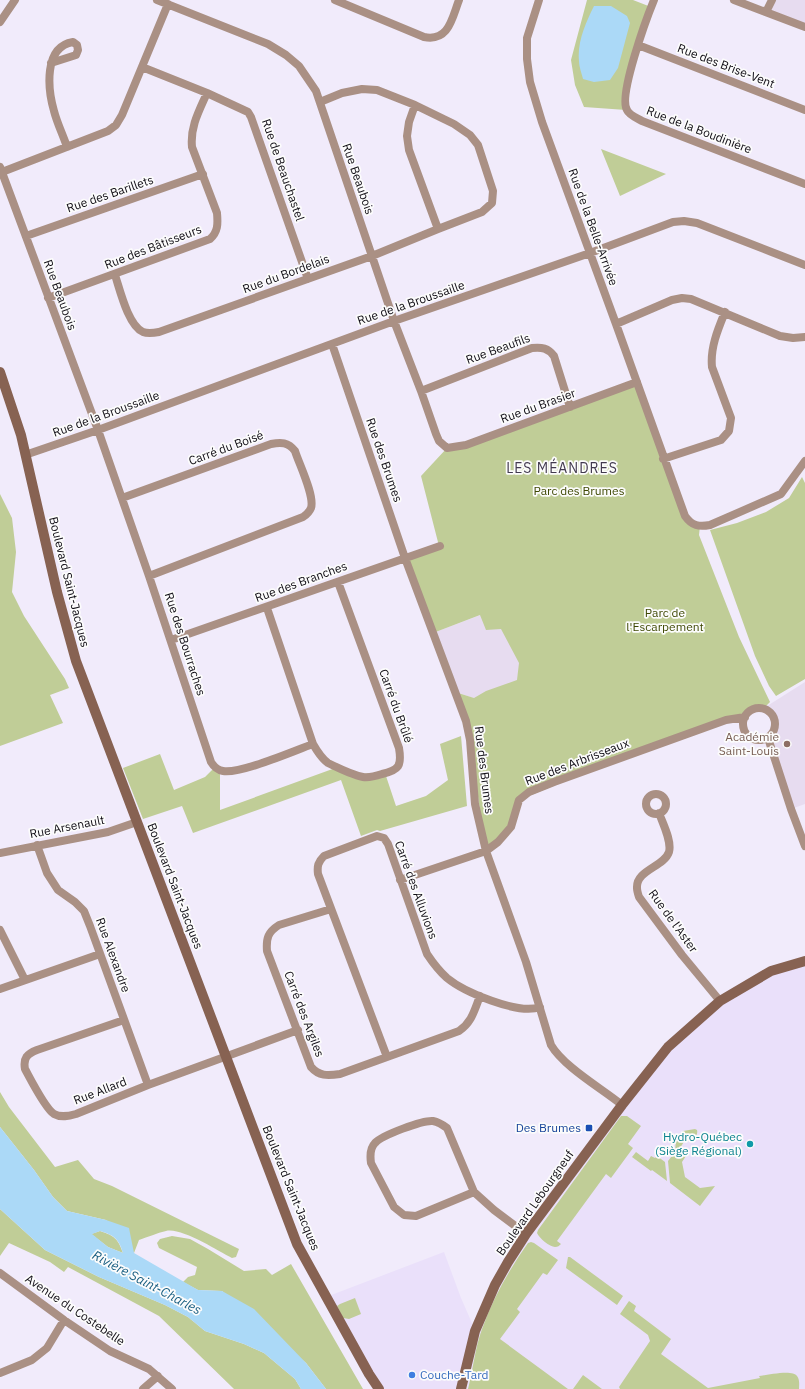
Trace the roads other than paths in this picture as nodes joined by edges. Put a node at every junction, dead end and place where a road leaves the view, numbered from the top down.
1 (15, 0) edge
2 (157, 0) edge
3 (335, 0) edge
4 (459, 0) edge
5 (539, 0) edge
6 (654, 0) edge
7 (734, 0) edge
8 (772, 0) edge
9 (168, 4) junction
10 (766, 12) junction
11 (0, 22) edge
12 (805, 27) edge
13 (638, 45) junction
14 (51, 63) dead end
15 (142, 67) junction
16 (207, 93) junction
17 (320, 102) junction
18 (415, 105) junction
19 (805, 110) edge
20 (67, 147) junction
21 (1, 170) edge
22 (203, 174) junction
23 (805, 184) edge
24 (438, 228) junction
25 (26, 236) junction
26 (590, 253) junction
27 (372, 256) junction
28 (805, 265) edge
29 (115, 275) junction
30 (308, 279) junction
31 (48, 298) junction
32 (725, 312) junction
33 (394, 321) junction
34 (616, 324) junction
35 (805, 337) edge
36 (332, 344) junction
37 (0, 372) edge
38 (637, 382) junction
39 (421, 391) junction
40 (570, 407) junction
41 (98, 430) junction
42 (447, 448) joint
43 (26, 455) junction
44 (663, 458) junction
45 (805, 461) edge
46 (122, 498) junction
47 (440, 546) dead end
48 (405, 558) junction
49 (150, 576) junction
50 (338, 582) junction
51 (267, 608) junction
52 (171, 640) junction
53 (744, 717) junction
54 (768, 738) junction
55 (313, 744) junction
56 (659, 813) dead end
57 (137, 822) junction
58 (37, 845) junction
59 (805, 846) edge
60 (486, 851) junction
61 (0, 853) edge
62 (400, 880) junction
63 (331, 909) junction
64 (0, 930) edge
65 (100, 954) junction
66 (805, 961) edge
67 (25, 980) junction
68 (0, 989) edge
69 (480, 996) junction
70 (720, 1001) junction
71 (540, 1007) junction
72 (124, 1020) junction
73 (298, 1030) junction
74 (226, 1056) junction
75 (387, 1057) junction
76 (148, 1085) junction
77 (622, 1105) junction
78 (474, 1192) junction
79 (526, 1234) junction
80 (0, 1274) edge
81 (64, 1320) junction
82 (0, 1373) edge
83 (158, 1376) junction
84 (143, 1389) edge
85 (172, 1389) edge
86 (379, 1389) edge
87 (461, 1389) edge

1 - 11 street
2 - 9 street, Rue Beaubois
3 - 4 street
5 - 26 street, Rue de la Belle-Arrivée
6 - 13 street, Rue de la Boudinière
7 - 10 street
8 - 10 street
9 - 15 street
9 - 17 street, Rue Beaubois
10 - 12 street
13 - 19 street, Rue des Brise-Vent
13 - 23 street, Rue de la Boudinière
14 - 20 street
15 - 16 street, Rue de Beauchastel
15 - 20 street
16 - 22 street, Rue des Bâtisseurs
16 - 30 street, Rue de Beauchastel
17 - 18 street
17 - 27 street, Rue Beaubois
18 - 24 street
18 - 24 street, Rue du Bordelais
20 - 21 street
21 - 25 street, Rue Beaubois
22 - 25 street, Rue des Barillets
22 - 29 street, Rue des Bâtisseurs
24 - 27 street, Rue du Bordelais
25 - 31 street, Rue Beaubois
26 - 28 street, Rue de la Broussaille
26 - 33 street, Rue de la Broussaille
26 - 34 street, Rue de la Belle-Arrivée
27 - 30 street, Rue du Bordelais
27 - 33 street, Rue Beaubois
29 - 30 street, Rue du Bordelais
29 - 31 street, Rue des Bâtisseurs
31 - 41 street, Rue Beaubois
32 - 34 street
32 - 35 street
32 - 44 street
33 - 36 street, Rue de la Broussaille
33 - 39 street, Rue Beaubois
34 - 38 street, Rue de la Belle-Arrivée
36 - 41 street, Rue de la Broussaille
36 - 48 street, Rue des Brumes
37 - 43 street, Boulevard Saint-Jacques
38 - 40 street, Rue du Brasier
38 - 44 street, Rue de la Belle-Arrivée
39 - 40 street, Rue Beaufils
39 - 42 street, Rue Beaubois
40 - 42 street, Rue du Brasier
41 - 43 street, Rue de la Broussaille
41 - 46 street, Rue des Bourraches
43 - 57 street, Boulevard Saint-Jacques
44 - 45 street, Rue de la Belle-Arrivée
46 - 49 street, Rue des Bourraches
46 - 49 street, Carré du Boisé
47 - 48 street, Rue des Branches
48 - 50 street, Rue des Branches
48 - 60 street, Rue des Brumes
49 - 52 street, Rue des Bourraches
50 - 51 street, Rue des Branches
50 - 55 street, Carré du Brûlé
51 - 52 street, Rue des Branches
51 - 55 street, Carré du Brûlé
52 - 55 street, Rue des Bourraches
53 - 54 street
53 - 54 street
53 - 60 street, Rue des Arbrisseaux
54 - 59 street
56 - 70 street, Rue de l'Aster
57 - 58 street, Rue Arsenault
57 - 74 street, Boulevard Saint-Jacques
58 - 61 street, Rue Arsenault
58 - 65 street, Rue Alexandre
60 - 62 street, Rue des Arbrisseaux
60 - 71 street, Rue des Brumes
62 - 63 street, Carré des Alluvions
62 - 69 street, Carré des Alluvions
63 - 73 street, Carré des Argiles
63 - 75 street, Carré des Alluvions
64 - 67 street
65 - 67 street
65 - 72 street, Rue Alexandre
66 - 70 street, Boulevard Lebourgneuf
67 - 68 street
69 - 71 street, Carré des Alluvions
69 - 75 street, Carré des Argiles
70 - 77 street, Boulevard Lebourgneuf
71 - 77 street, Rue des Brumes
72 - 76 street, Rue Alexandre
72 - 76 street, Rue Allard
73 - 74 street, Rue Allard
73 - 75 street, Carré des Argiles
74 - 76 street, Rue Allard
74 - 86 street, Boulevard Saint-Jacques
77 - 79 street, Boulevard Lebourgneuf
78 - 78 street
78 - 79 street
79 - 87 street, Boulevard Lebourgneuf
80 - 81 street, Avenue du Costebelle
81 - 82 street
81 - 83 street, Avenue du Costebelle
83 - 84 street
83 - 85 street, Avenue du Costebelle

